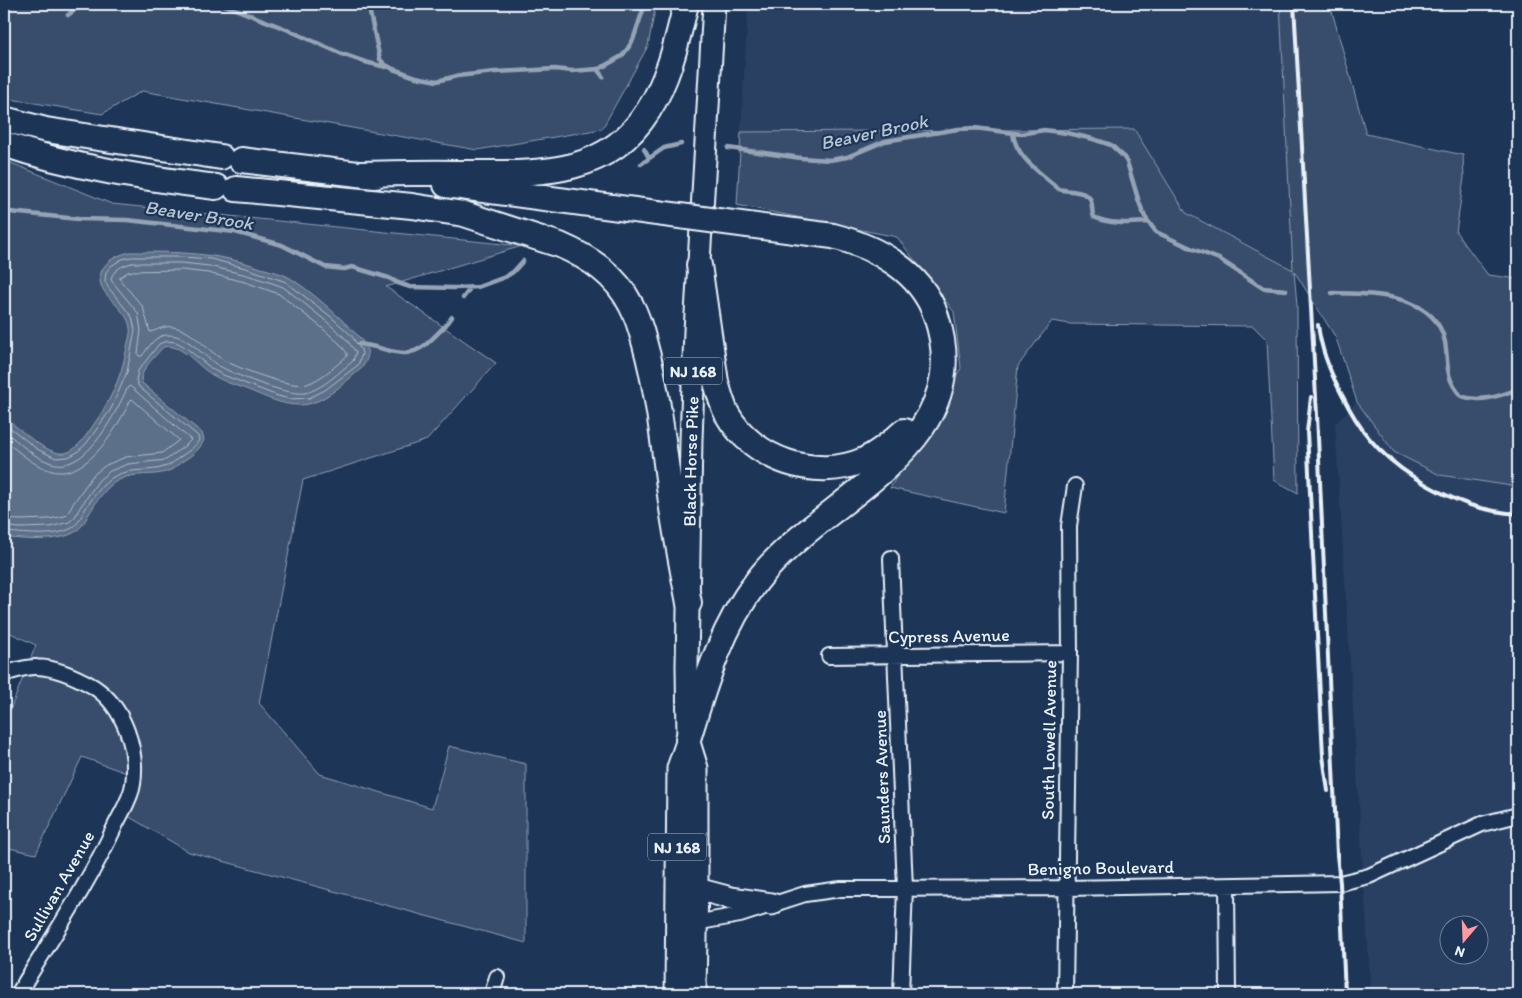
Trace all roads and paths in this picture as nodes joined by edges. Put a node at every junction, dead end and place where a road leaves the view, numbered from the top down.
1 (686, 4) edge
2 (714, 4) edge
3 (4, 119) edge
4 (4, 144) edge
5 (360, 174) junction
6 (340, 200) junction
7 (657, 219) junction
8 (747, 230) junction
9 (698, 265) junction
10 (1075, 486) dead end
11 (891, 558) dead end
12 (689, 603) junction
13 (1070, 653) junction
14 (829, 656) dead end
15 (896, 656) junction
16 (4, 674) edge
17 (688, 740) junction
18 (1518, 815) edge
19 (1227, 886) junction
20 (905, 888) junction
21 (1066, 888) junction
22 (697, 889) junction
23 (772, 904) junction
24 (686, 924) junction
25 (497, 977) dead end
26 (18, 994) edge
27 (492, 994) edge
28 (676, 994) edge
29 (695, 994) edge
30 (901, 994) edge
31 (1065, 994) edge
32 (1228, 994) edge

1 - 5 highway
2 - 9 main road, Black Horse Pike / NJ 168
3 - 5 highway
4 - 6 highway
5 - 7 highway
6 - 7 highway
6 - 12 highway
7 - 8 highway
8 - 9 highway
8 - 17 highway
9 - 12 main road, Black Horse Pike / NJ 168
10 - 13 street, South Lowell Avenue
11 - 15 street, Saunders Avenue
12 - 17 main road, Black Horse Pike / NJ 168
13 - 15 street, Cypress Avenue
13 - 21 street, South Lowell Avenue
14 - 15 street, Cypress Avenue
15 - 20 street, Saunders Avenue
16 - 26 street, Sullivan Avenue
17 - 22 main road, Black Horse Pike / NJ 168
17 - 24 main road, Black Horse Pike / NJ 168
18 - 19 street, Benigno Boulevard
19 - 21 street, Benigno Boulevard
19 - 32 street
20 - 21 street, Benigno Boulevard
20 - 23 street, Benigno Boulevard
20 - 30 street, Saunders Avenue
21 - 31 street, South Lowell Avenue
22 - 23 main road
22 - 24 main road, Black Horse Pike / NJ 168
23 - 24 street, Benigno Boulevard
24 - 28 main road, Black Horse Pike / NJ 168
24 - 29 main road, Black Horse Pike / NJ 168
25 - 27 street

